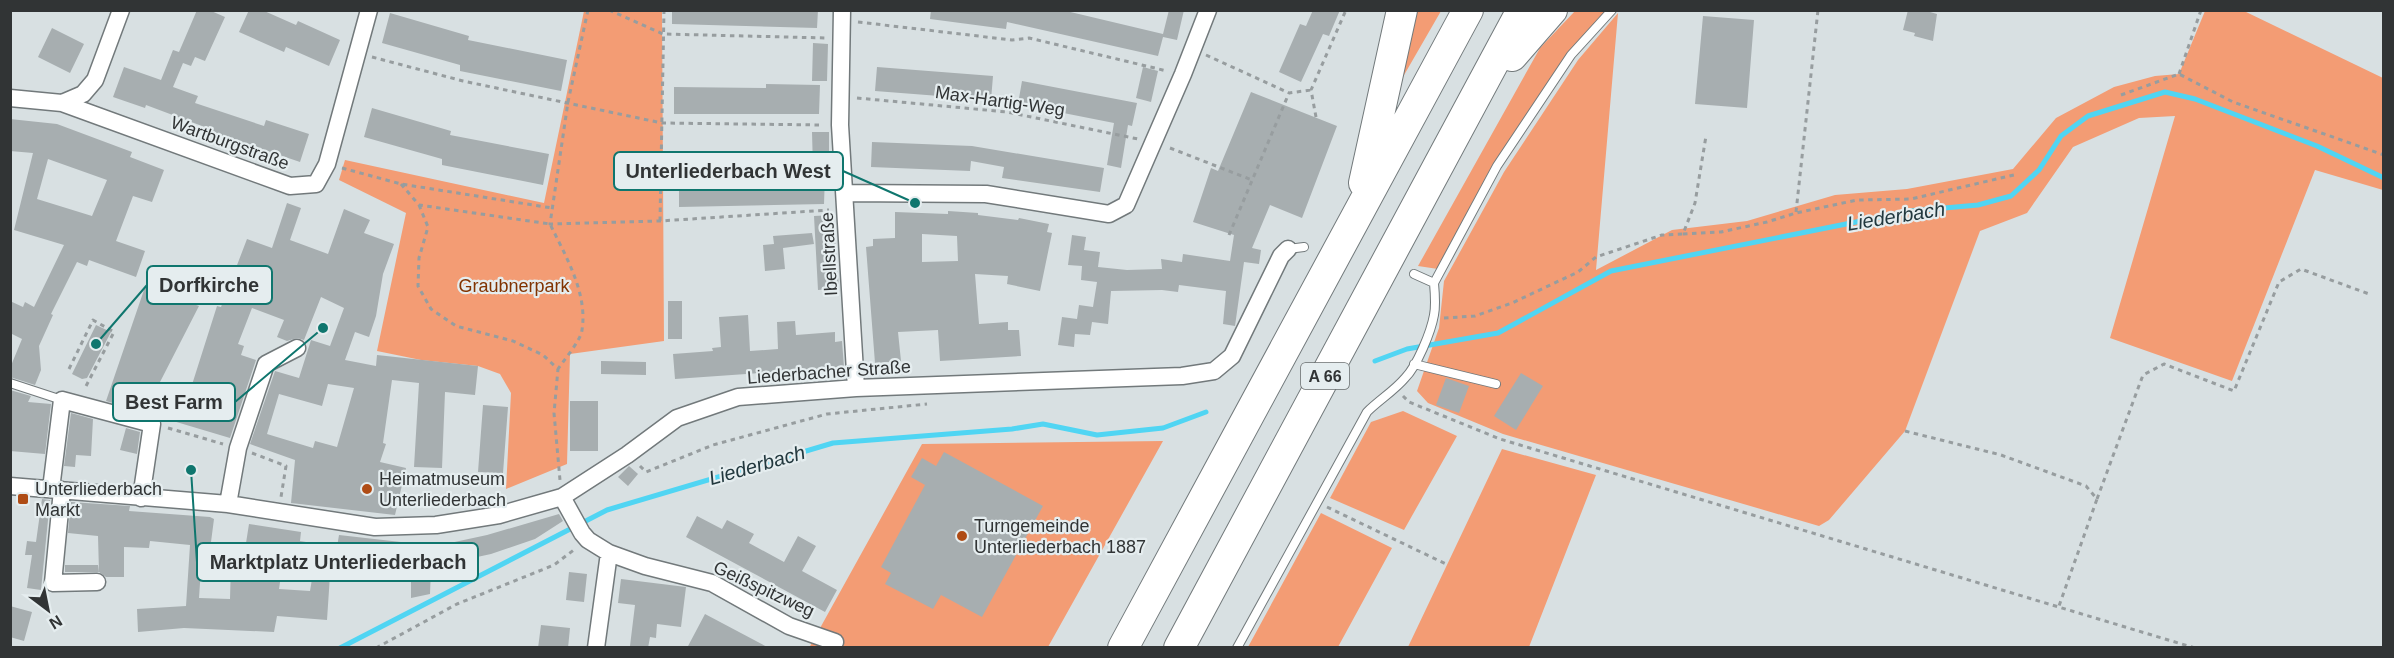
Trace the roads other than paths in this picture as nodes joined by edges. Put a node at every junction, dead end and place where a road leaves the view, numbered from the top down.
1 (121, 10) edge
2 (369, 10) edge
3 (1208, 10) edge
4 (1402, 10) edge
5 (1468, 10) edge
6 (1522, 10) edge
7 (1552, 10) edge
8 (1611, 10) edge
9 (842, 15) edge
10 (10, 98) edge
11 (62, 104) junction
12 (1472, 104) junction
13 (845, 201) junction
14 (1356, 218) junction
15 (1296, 248) dead end
16 (1414, 274) dead end
17 (1434, 283) junction
18 (297, 348) dead end
19 (1416, 362) junction
20 (10, 383) edge
21 (1496, 384) dead end
22 (856, 388) junction
23 (70, 402) junction
24 (10, 486) edge
25 (56, 490) junction
26 (562, 497) junction
27 (141, 498) junction
28 (228, 504) junction
29 (609, 553) junction
30 (97, 582) dead end
31 (835, 642) dead end
32 (596, 648) edge
33 (1124, 648) edge
34 (1179, 648) edge
35 (1237, 648) edge

1 - 11 street
2 - 11 street, Wartburgstraße
3 - 13 street
4 - 14 highway
5 - 14 highway, A 66
6 - 12 highway, A 66
7 - 12 highway
8 - 17 lane
9 - 13 street, Ibellstraße
10 - 11 street, Wartburgstraße
12 - 34 highway, A 66
13 - 22 street, Ibellstraße
14 - 33 highway, A 66
15 - 22 street, Liederbacher Straße
16 - 17 lane
17 - 19 lane
18 - 28 street
19 - 21 lane
19 - 35 lane
20 - 23 lane
22 - 26 street, Liederbacher Straße
23 - 25 street
23 - 27 street
24 - 25 street, Liederbacher Straße
25 - 27 street, Liederbacher Straße
25 - 30 street
26 - 28 street, Liederbacher Straße
26 - 29 street, Geißspitzweg
27 - 28 street, Liederbacher Straße
29 - 31 street, Geißspitzweg
29 - 32 street

